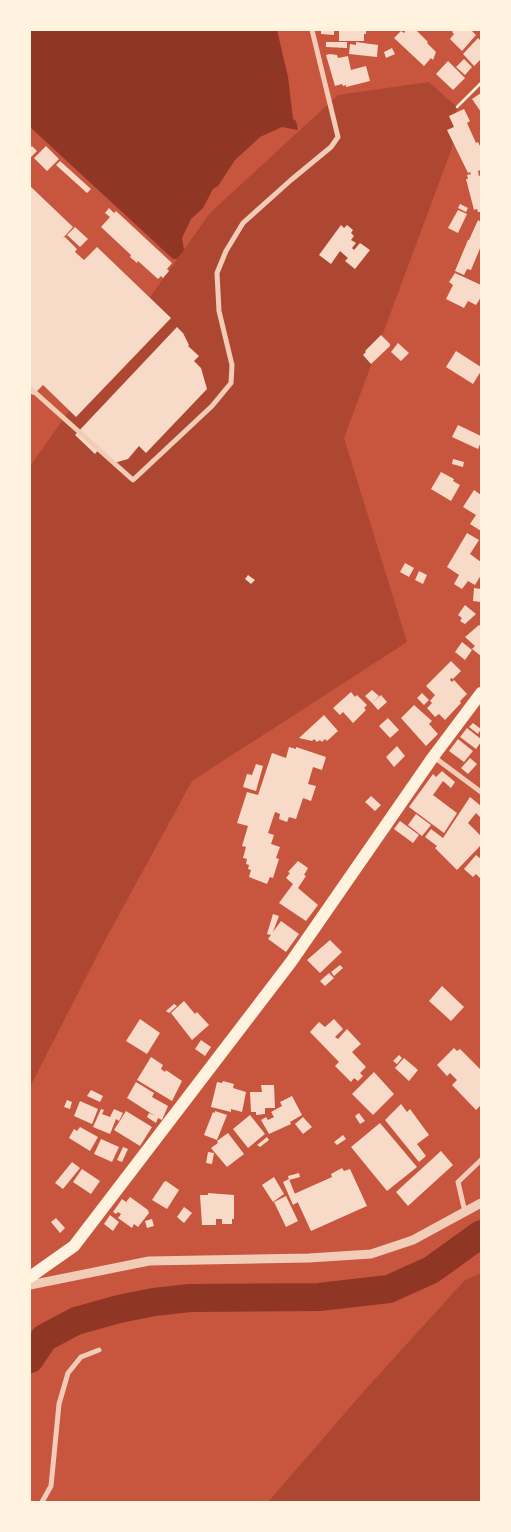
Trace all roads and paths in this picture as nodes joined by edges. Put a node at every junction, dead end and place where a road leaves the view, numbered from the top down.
1 (312, 30) edge
2 (481, 83) edge
3 (457, 107) dead end
4 (30, 388) edge
5 (481, 692) edge
6 (433, 757) junction
7 (481, 792) edge
8 (481, 1160) edge
9 (481, 1203) edge
10 (465, 1212) junction
11 (30, 1277) edge
12 (30, 1284) edge
13 (99, 1350) dead end
14 (42, 1502) edge

1 - 4 street
2 - 3 path
5 - 6 main road
6 - 7 street
6 - 11 main road
8 - 10 street
9 - 10 street
10 - 12 street
13 - 14 street

